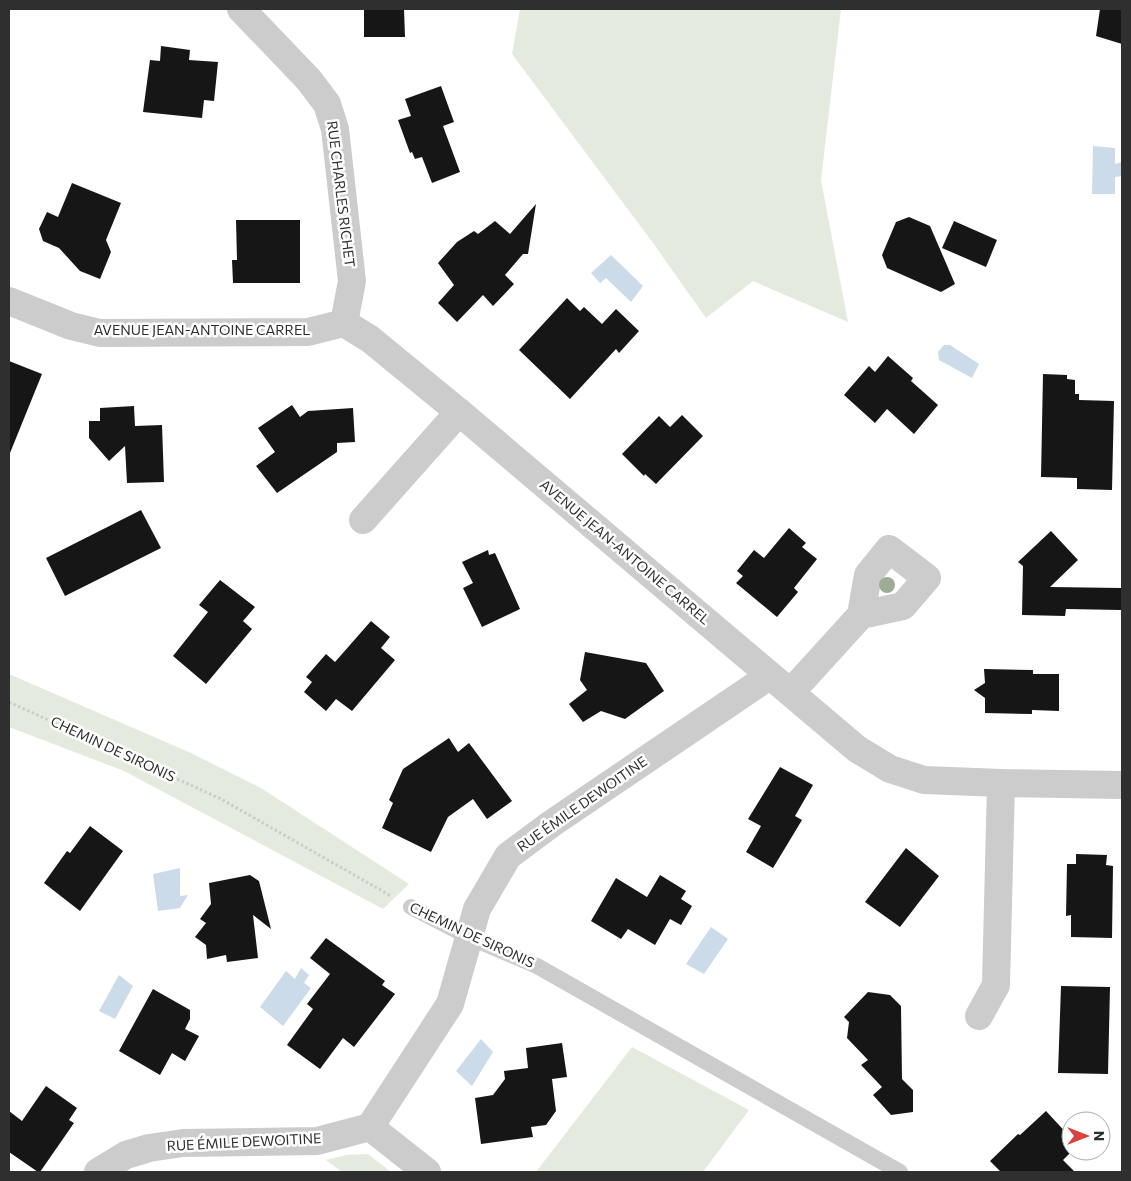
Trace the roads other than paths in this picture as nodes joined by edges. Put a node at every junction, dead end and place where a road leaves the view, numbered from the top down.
1 (241, 9) edge
2 (9, 301) edge
3 (344, 323) junction
4 (459, 412) junction
5 (363, 520) dead end
6 (861, 615) dead end
7 (768, 673) junction
8 (791, 692) junction
9 (1002, 783) junction
10 (1122, 785) edge
11 (411, 907) road end
12 (469, 937) junction
13 (978, 1016) dead end
14 (370, 1128) junction
15 (98, 1172) edge
16 (427, 1172) edge
17 (900, 1172) edge

1 - 3 street, RUE CHARLES RICHET
2 - 3 street, AVENUE JEAN-ANTOINE CARREL
3 - 4 street, AVENUE JEAN-ANTOINE CARREL
4 - 5 street
4 - 7 street, AVENUE JEAN-ANTOINE CARREL
6 - 8 street
7 - 8 street, AVENUE JEAN-ANTOINE CARREL
7 - 12 street, RUE ÉMILE DEWOITINE
8 - 9 street, AVENUE JEAN-ANTOINE CARREL
9 - 10 street, AVENUE JEAN-ANTOINE CARREL
9 - 13 street
11 - 12 lane, CHEMIN DE SIRONIS
12 - 14 street, RUE ÉMILE DEWOITINE
12 - 17 lane, CHEMIN DE SIRONIS
14 - 15 street, RUE ÉMILE DEWOITINE
14 - 16 street

